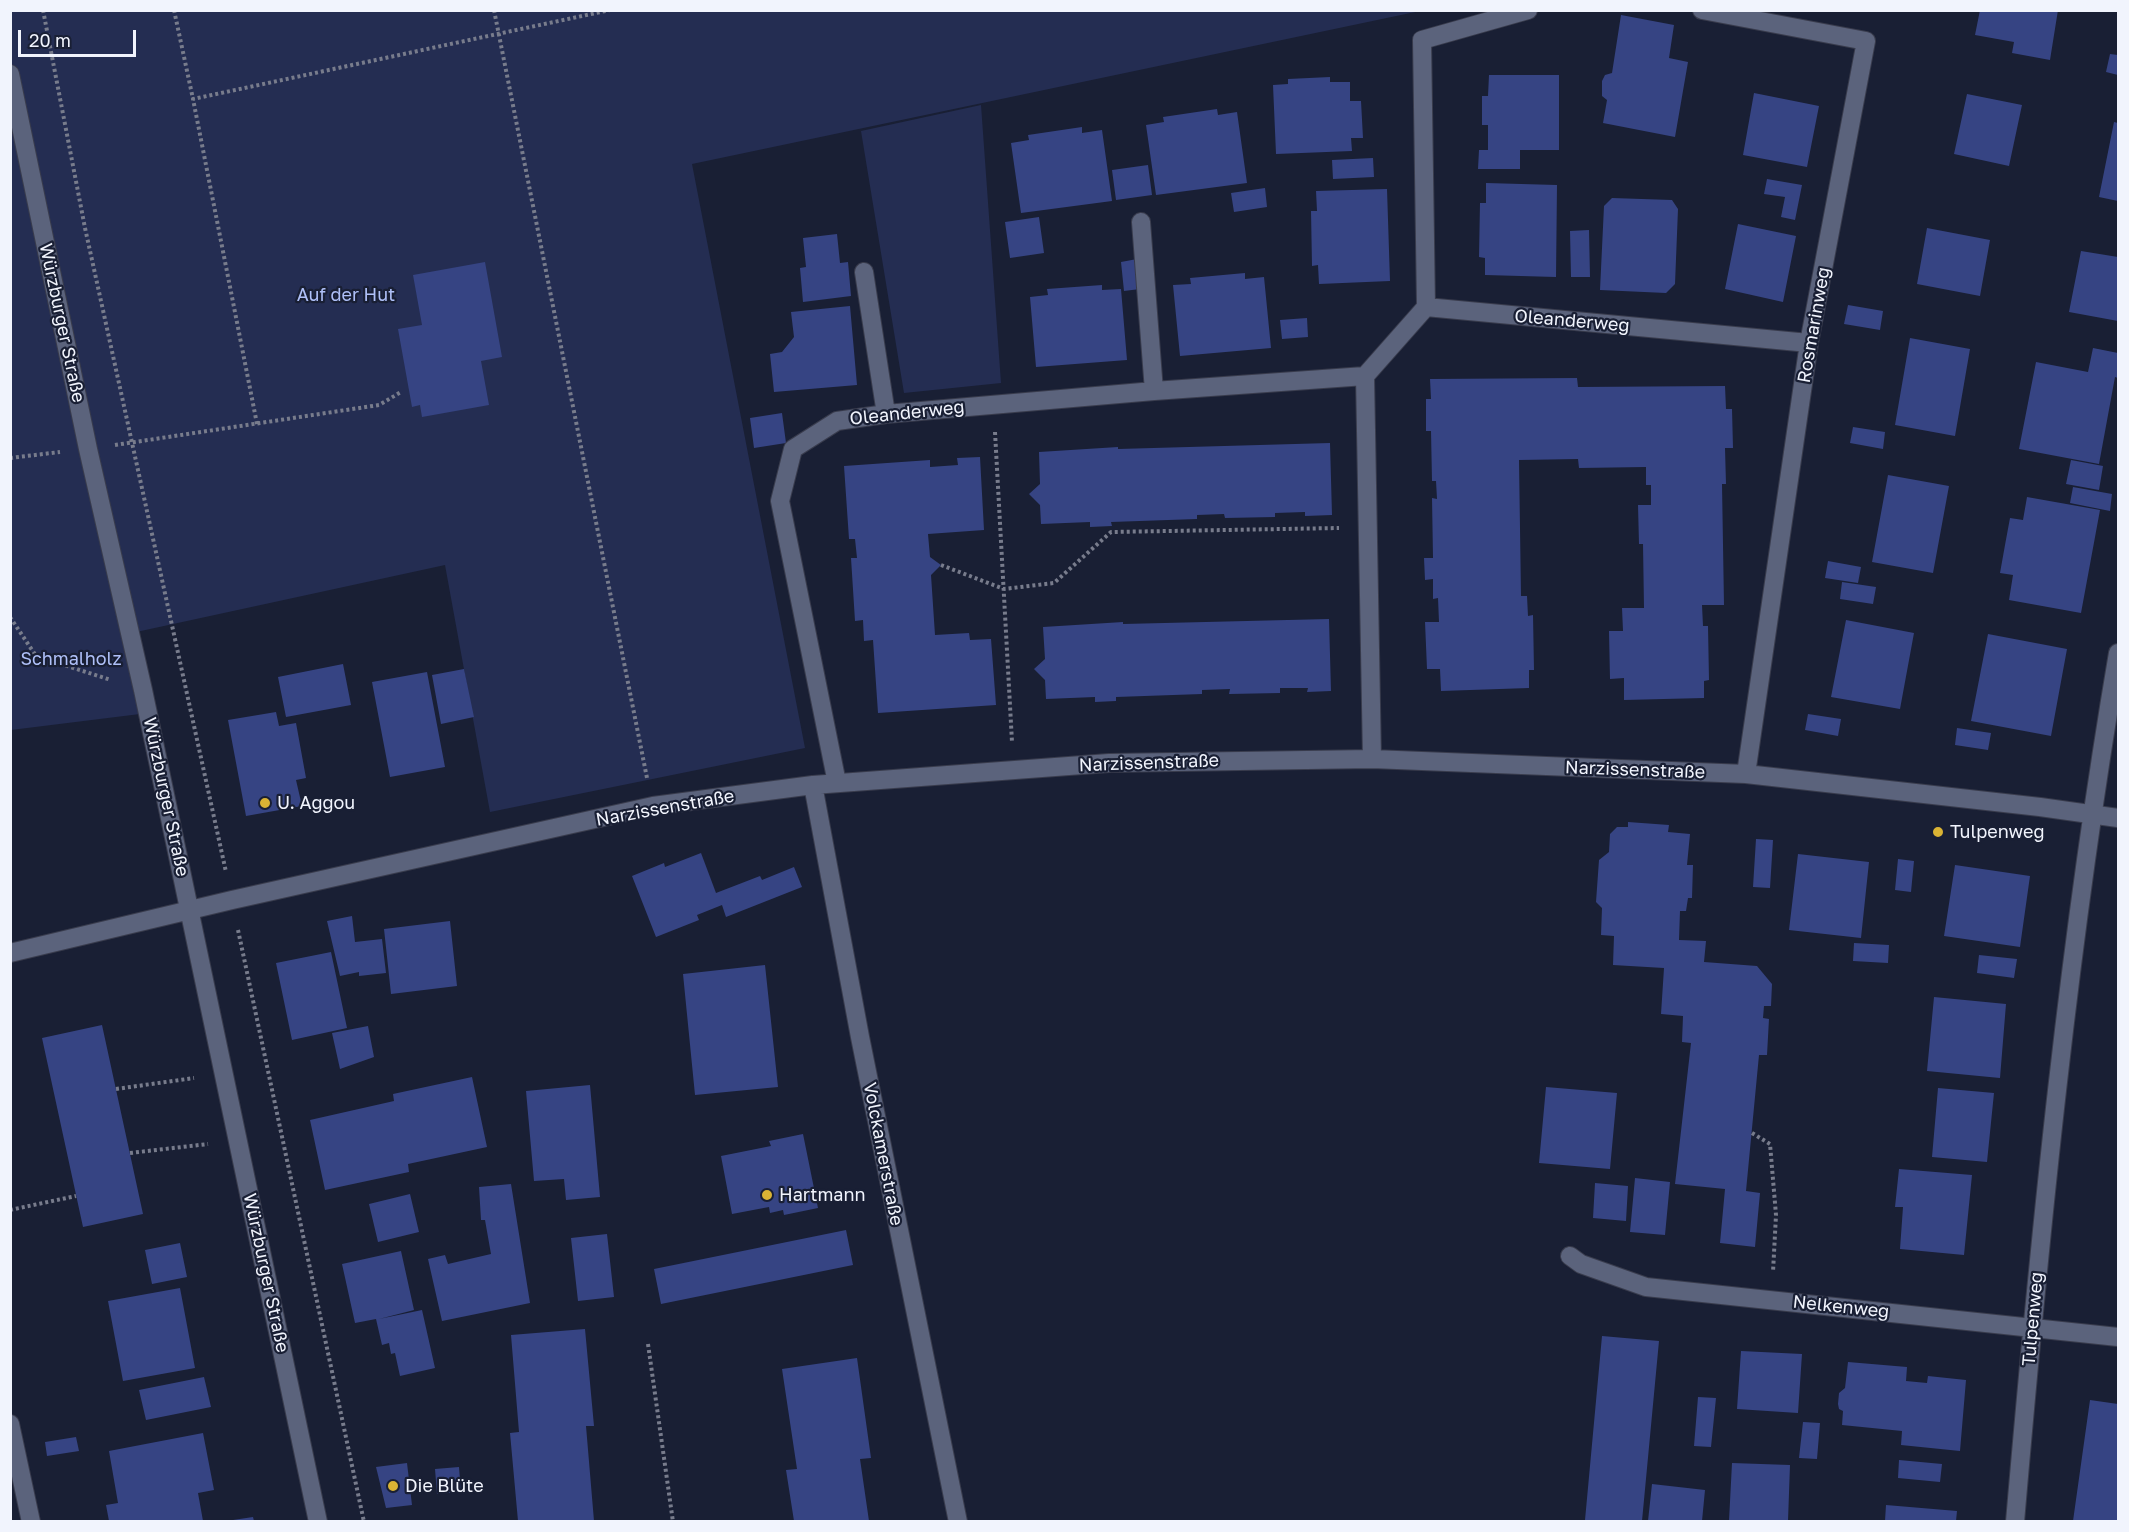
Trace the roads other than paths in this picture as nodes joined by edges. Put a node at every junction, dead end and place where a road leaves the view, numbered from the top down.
1 (1528, 10) edge
2 (1702, 10) edge
3 (10, 74) edge
4 (1141, 222) dead end
5 (864, 272) dead end
6 (1426, 307) junction
7 (1809, 343) junction
8 (1365, 376) junction
9 (1154, 391) junction
10 (886, 414) junction
11 (2118, 653) edge
12 (1372, 759) junction
13 (1746, 774) junction
14 (837, 783) junction
15 (813, 785) junction
16 (2093, 815) junction
17 (2118, 818) edge
18 (190, 910) junction
19 (10, 953) edge
20 (1570, 1256) dead end
21 (2032, 1328) junction
22 (2118, 1337) edge
23 (10, 1424) edge
24 (31, 1521) edge
25 (318, 1521) edge
26 (958, 1521) edge
27 (2015, 1521) edge

1 - 6 street
2 - 7 street, Rosmarinweg
3 - 18 street, Würzburger Straße
4 - 9 street
5 - 10 street
6 - 7 street, Oleanderweg
6 - 8 street
7 - 13 street, Rosmarinweg
8 - 9 street, Oleanderweg
8 - 12 street
9 - 10 street, Oleanderweg
10 - 14 street, Oleanderweg
11 - 16 street, Tulpenweg
12 - 13 street, Narzissenstraße
12 - 14 street, Narzissenstraße
13 - 16 street, Narzissenstraße
14 - 15 street, Narzissenstraße
15 - 18 street, Narzissenstraße
15 - 26 street, Volckamerstraße
16 - 17 street, Narzissenstraße
16 - 21 street, Tulpenweg
18 - 19 street, Narzissenstraße
18 - 25 street, Würzburger Straße
20 - 21 street, Nelkenweg
21 - 22 street, Nelkenweg
21 - 27 street, Tulpenweg
23 - 24 street

